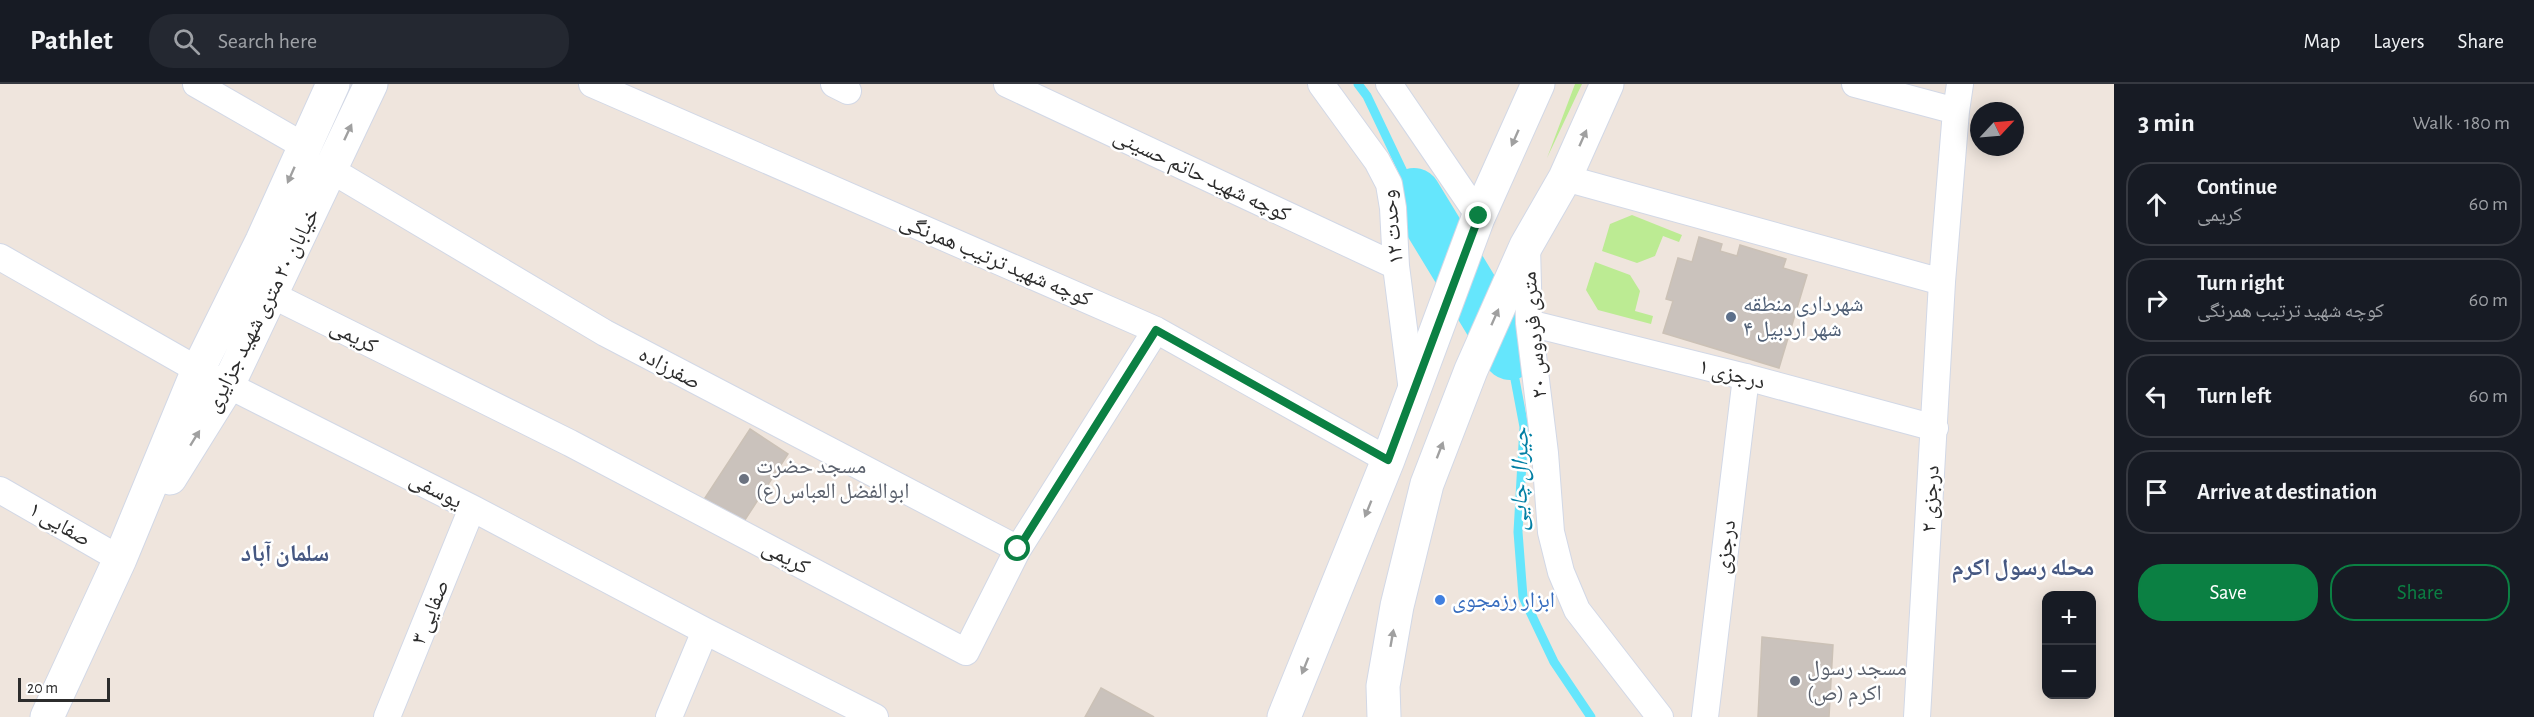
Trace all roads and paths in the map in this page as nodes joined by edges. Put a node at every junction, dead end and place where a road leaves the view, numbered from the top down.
1 (196, 84) edge
2 (333, 84) edge
3 (371, 84) edge
4 (591, 84) edge
5 (1007, 84) edge
6 (1321, 84) edge
7 (1389, 84) edge
8 (1538, 84) edge
9 (1607, 84) edge
10 (1855, 84) edge
11 (1960, 84) edge
12 (1956, 111) junction
13 (304, 146) junction
14 (331, 170) junction
15 (1565, 178) junction
16 (1479, 217) junction
17 (1527, 244) junction
18 (0, 257) edge
19 (1396, 266) junction
20 (1942, 282) junction
21 (272, 295) junction
22 (1529, 324) junction
23 (1156, 330) junction
24 (198, 370) junction
25 (1746, 377) junction
26 (1415, 383) junction
27 (228, 385) junction
28 (1935, 428) junction
29 (1388, 460) junction
30 (0, 490) edge
31 (472, 508) junction
32 (1018, 549) junction
33 (120, 559) junction
34 (705, 631) junction
35 (1384, 702) edge
36 (47, 717) edge
37 (387, 717) edge
38 (669, 717) edge
39 (875, 717) edge
40 (1284, 717) edge
41 (1360, 717) edge
42 (1660, 717) edge
43 (1704, 717) edge
44 (1917, 717) edge

1 - 13 street
2 - 13 main road, خیابان ۲۰ متری شهید جزایری
14 -> 3 main road, خیابان ۲۰ متری شهید جزایری
4 - 23 street, کوچه شهید ترتیب همرنگی
5 - 19 street, کوچه شهید حاتم حسینی
6 - 19 street, وحدت ۱۲
7 - 16 street
8 -> 16 main road
15 -> 9 main road
10 - 12 street
11 - 12 street, درجزی ۲
12 - 20 street, درجزی ۲
13 -> 24 main road, خیابان ۲۰ متری شهید جزایری
14 - 21 main road, خیابان ۲۰ متری شهید جزایری
14 - 32 street, صفرزاده
15 - 17 main road
15 - 20 street
16 - 26 main road
17 - 22 street, ۲۰ متری فردوس
35 -> 17 main road
18 - 24 street, یوسفی
19 - 26 street, وحدت ۱۲
20 - 28 street, درجزی ۲
21 - 27 main road, خیابان ۲۰ متری شهید جزایری
21 - 32 street, کریمی
22 - 25 street, درجزی ۱
22 - 42 street, ۲۰ متری فردوس
23 - 29 street, کوچه شهید ترتیب همرنگی
23 - 32 street, کریمی
24 - 27 street, یوسفی
24 - 33 main road, خیابان ۲۰ متری شهید جزایری
25 - 28 street, درجزی ۱
25 - 43 street, درجزی
26 - 29 main road
27 - 31 street, یوسفی
33 -> 27 main road, خیابان ۲۰ متری شهید جزایری
28 - 44 street, درجزی ۲
29 -> 40 main road
30 - 33 street, صفایی ۱
31 - 34 street, یوسفی
31 - 37 street, صفایی ۳
33 - 36 main road, خیابان ۲۰ متری شهید جزایری
34 - 38 street
34 - 39 street, یوسفی
35 - 41 main road

